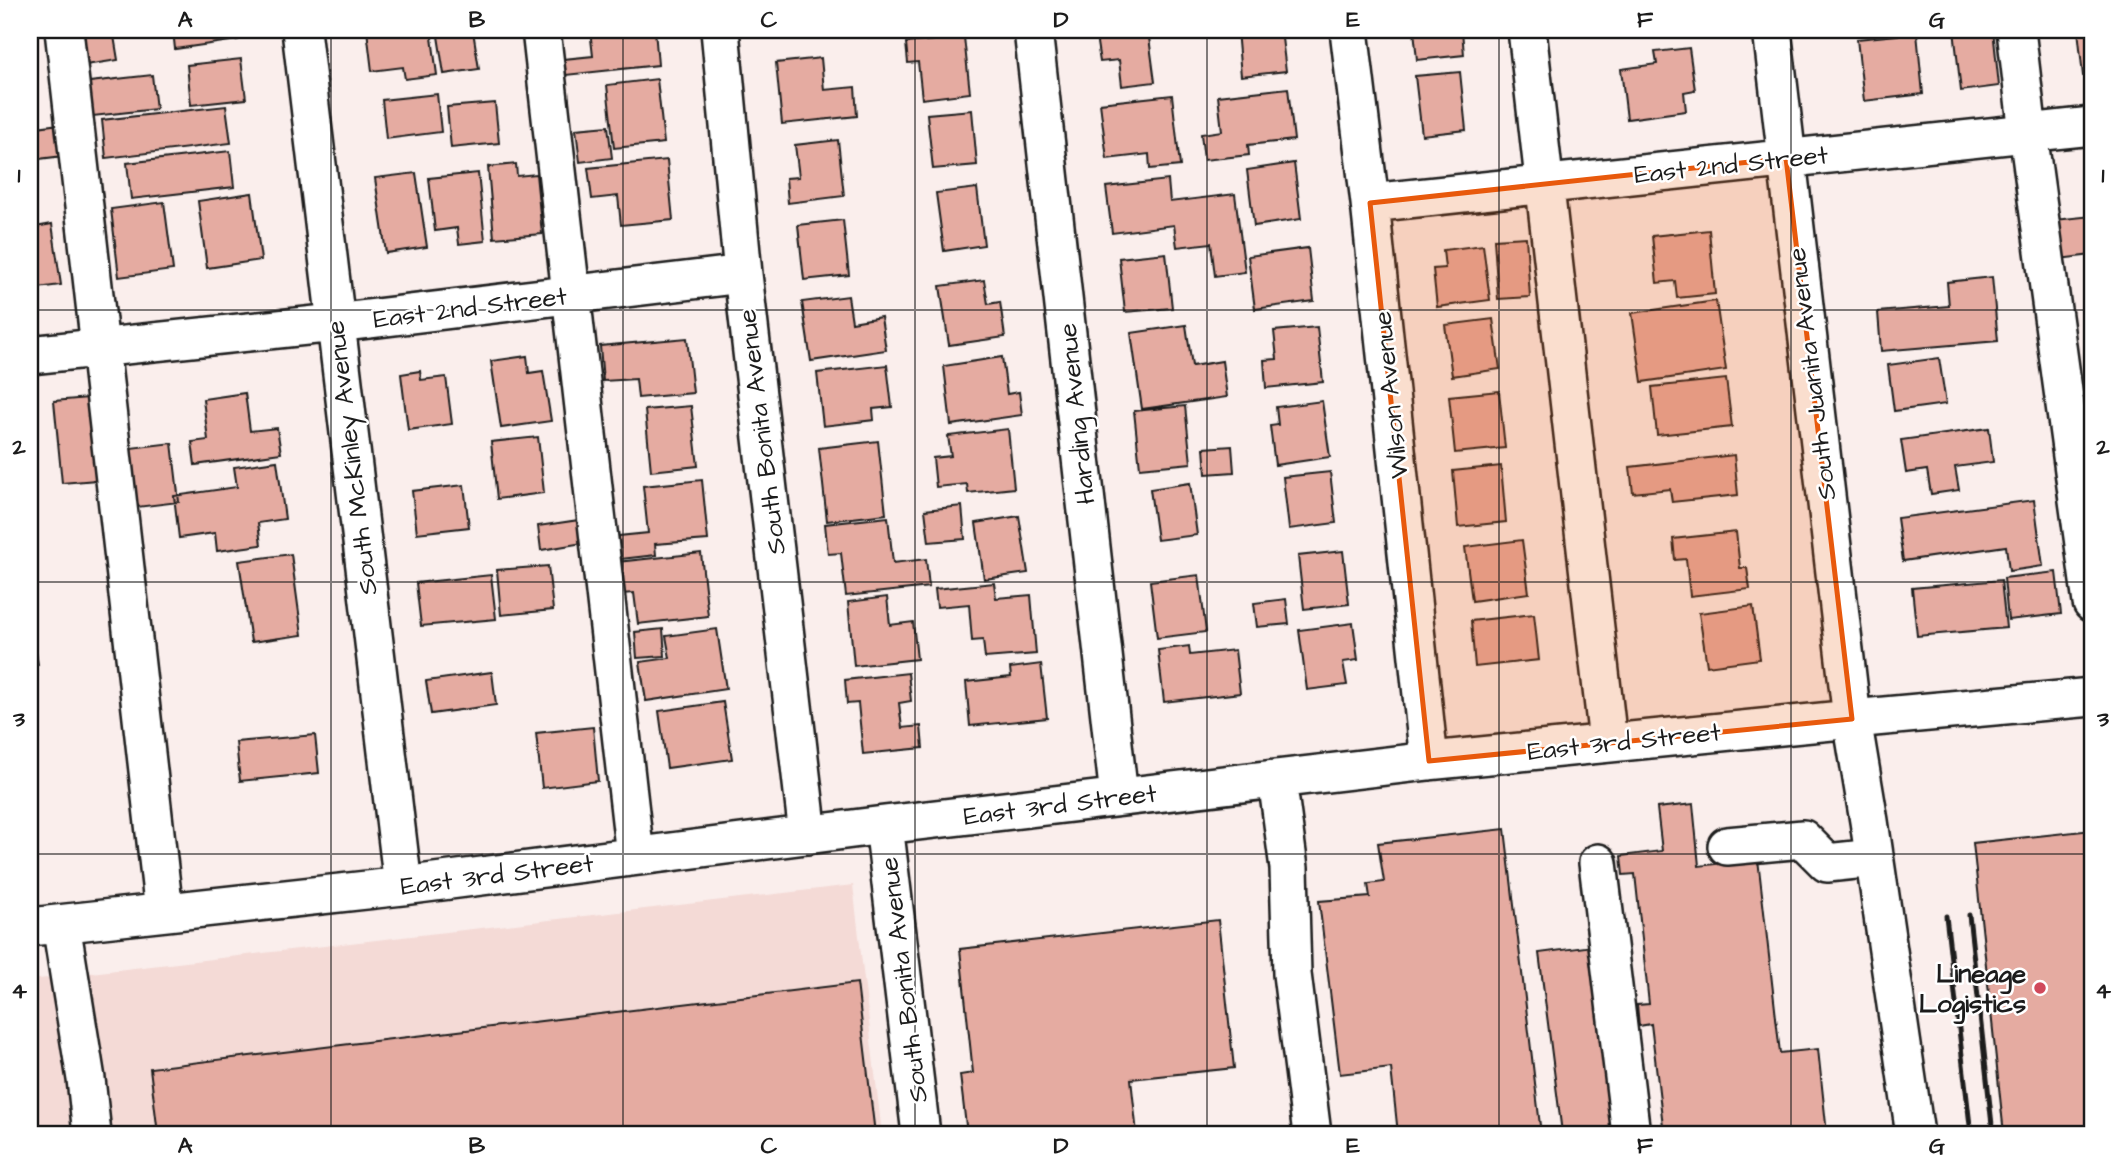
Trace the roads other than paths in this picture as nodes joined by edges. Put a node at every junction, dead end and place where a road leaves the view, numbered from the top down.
1 (64, 30) edge
2 (301, 30) edge
3 (541, 30) edge
4 (720, 30) edge
5 (1033, 30) edge
6 (1349, 30) edge
7 (1527, 30) edge
8 (1772, 30) edge
9 (2016, 30) edge
10 (2092, 126) edge
11 (2028, 134) junction
12 (1786, 158) junction
13 (1545, 184) junction
14 (1370, 203) junction
15 (743, 274) junction
16 (572, 295) junction
17 (335, 323) junction
18 (101, 347) junction
19 (30, 355) edge
20 (2092, 603) edge
21 (2092, 697) edge
22 (1852, 719) junction
23 (1608, 742) junction
24 (1429, 761) junction
25 (1277, 779) junction
26 (1119, 797) junction
27 (884, 825) junction
28 (808, 835) junction
29 (1727, 846) dead end
30 (635, 856) junction
31 (1874, 858) junction
32 (1598, 863) dead end
33 (403, 886) junction
34 (164, 912) junction
35 (45, 925) edge
36 (92, 1134) edge
37 (921, 1134) edge
38 (1312, 1134) edge
39 (1631, 1134) edge
40 (1914, 1134) edge

1 - 18 street
2 - 17 street, South McKinley Avenue
3 - 16 street
4 - 15 street, South Bonita Avenue
5 - 26 street, Harding Avenue
6 - 14 street, Wilson Avenue
7 - 13 street
8 - 12 street, South Juanita Avenue
9 - 11 street
10 - 11 street, East 2nd Street
11 - 12 street, East 2nd Street
11 - 20 street
12 - 13 street, East 2nd Street
12 - 22 street, South Juanita Avenue
13 - 14 street, East 2nd Street
13 - 23 street
14 - 24 street, Wilson Avenue
15 - 16 street, East 2nd Street
15 - 28 street, South Bonita Avenue
16 - 17 street, East 2nd Street
16 - 30 street
17 - 18 street, East 2nd Street
17 - 33 street, South McKinley Avenue
18 - 19 street, East 2nd Street
18 - 34 street
21 - 22 street, East 3rd Street
22 - 23 street, East 3rd Street
22 - 31 street, South Juanita Avenue
23 - 24 street, East 3rd Street
24 - 25 street, East 3rd Street
25 - 26 street, East 3rd Street
25 - 38 street
26 - 27 street, East 3rd Street
27 - 28 street, East 3rd Street
27 - 37 street, South Bonita Avenue
28 - 30 street, East 3rd Street
29 - 31 street
30 - 33 street, East 3rd Street
31 - 40 street, South Juanita Avenue
32 - 39 street
33 - 34 street, East 3rd Street
34 - 35 street, East 3rd Street
35 - 36 street

